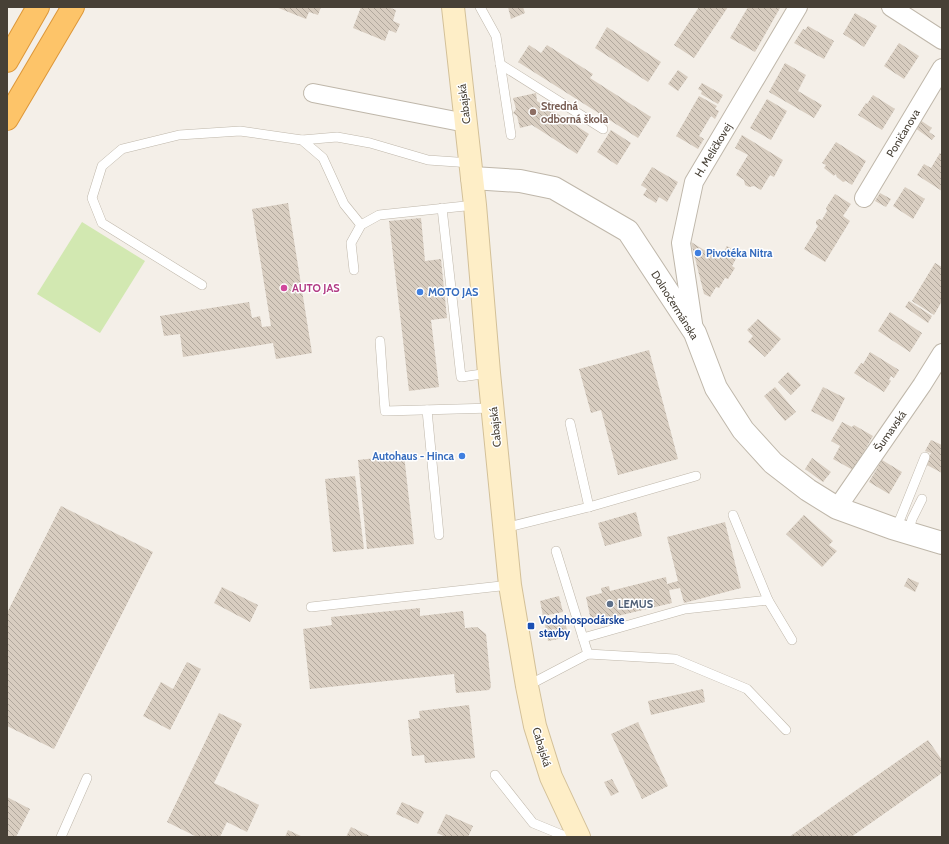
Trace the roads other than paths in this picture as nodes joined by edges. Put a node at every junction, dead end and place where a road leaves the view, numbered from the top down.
1 (38, 7) edge
2 (73, 7) edge
3 (453, 7) edge
4 (480, 7) edge
5 (798, 7) edge
6 (890, 7) edge
7 (942, 40) edge
8 (7, 61) edge
9 (500, 64) junction
10 (942, 68) edge
11 (313, 93) dead end
12 (7, 119) edge
13 (466, 123) junction
14 (602, 129) dead end
15 (511, 135) dead end
16 (302, 140) junction
17 (471, 170) junction
18 (864, 198) dead end
19 (475, 205) junction
20 (442, 208) junction
21 (361, 225) junction
22 (354, 270) dead end
23 (202, 285) dead end
24 (695, 333) junction
25 (380, 341) dead end
26 (942, 353) edge
27 (489, 373) junction
28 (493, 408) junction
29 (427, 410) junction
30 (570, 424) dead end
31 (925, 457) dead end
32 (696, 476) dead end
33 (922, 499) dead end
34 (589, 507) junction
35 (837, 508) junction
36 (733, 515) dead end
37 (504, 528) junction
38 (902, 531) junction
39 (439, 535) dead end
40 (942, 543) edge
41 (556, 551) dead end
42 (510, 585) junction
43 (768, 600) junction
44 (311, 607) dead end
45 (583, 638) junction
46 (792, 640) dead end
47 (588, 654) junction
48 (527, 686) junction
49 (786, 730) dead end
50 (495, 775) dead end
51 (87, 778) dead end
52 (61, 837) edge
53 (567, 837) edge
54 (579, 837) edge

1 - 8 highway
2 - 12 highway
3 - 13 main road, Cabajská
4 - 9 lane
5 - 24 street, H. Meličkovej
6 - 7 street
9 - 14 lane
9 - 15 lane
10 - 18 street, Poničanova
11 - 13 street
13 - 17 main road, Cabajská
16 - 17 lane
16 - 21 lane
16 - 23 lane
17 - 19 main road, Cabajská
17 - 24 street, Dolnočermánska
19 - 20 lane
19 - 27 main road, Cabajská
20 - 21 lane
20 - 27 lane
21 - 22 lane
24 - 35 street, Dolnočermánska
25 - 29 lane
26 - 35 street, Šumavská
27 - 28 main road, Cabajská
28 - 29 lane
28 - 37 main road, Cabajská
29 - 39 lane
30 - 34 lane
31 - 38 lane
32 - 34 lane
33 - 38 lane
34 - 37 lane
35 - 38 street, Dolnočermánska
36 - 43 lane
37 - 42 main road, Cabajská
38 - 40 street, Dolnočermánska
41 - 45 lane
42 - 44 lane
42 - 48 main road, Cabajská
43 - 45 lane
43 - 46 lane
45 - 47 lane
47 - 48 lane
47 - 49 lane
48 - 54 main road, Cabajská
50 - 53 lane
51 - 52 lane

